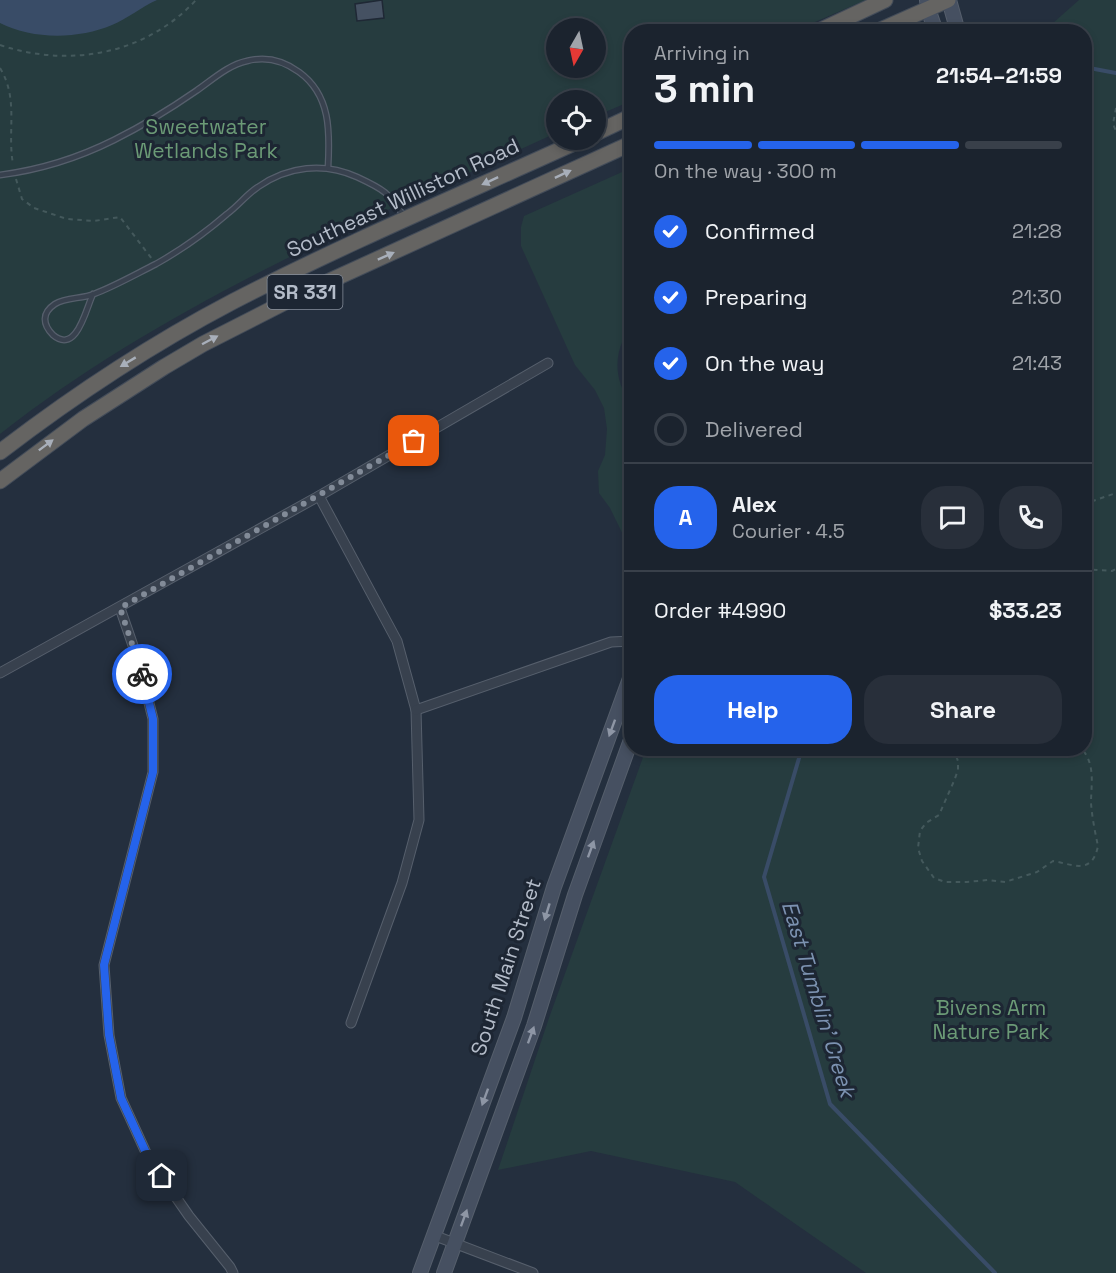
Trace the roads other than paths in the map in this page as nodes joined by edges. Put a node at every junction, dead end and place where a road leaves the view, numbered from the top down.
1 (885, 0) edge
2 (949, 0) edge
3 (927, 4) edge
4 (834, 24) edge
5 (891, 24) edge
6 (933, 24) edge
7 (956, 24) edge
8 (624, 120) edge
9 (606, 128) edge
10 (624, 147) edge
11 (559, 150) edge
12 (328, 168) junction
13 (0, 175) edge
14 (406, 220) junction
15 (417, 242) junction
16 (93, 294) junction
17 (548, 363) dead end
18 (0, 452) edge
19 (0, 481) edge
20 (319, 496) junction
21 (120, 608) junction
22 (624, 641) edge
23 (0, 673) edge
24 (624, 696) edge
25 (416, 710) junction
26 (625, 756) edge
27 (351, 1023) dead end
28 (433, 1235) junction
29 (454, 1243) junction
30 (233, 1273) edge
31 (420, 1273) edge
32 (444, 1273) edge
33 (533, 1273) edge

1 - 4 highway
2 - 3 highway
2 - 7 main road
3 - 5 highway
3 - 6 main road
8 - 9 highway
15 -> 10 highway, Southeast Williston Road / SR 331
11 -> 14 highway, Southeast Williston Road / SR 331
12 - 13 lane
12 - 14 lane
12 - 16 lane
14 - 15 highway
14 -> 18 highway, Southeast Williston Road / SR 331
19 -> 15 highway, Southeast Williston Road / SR 331
16 - 16 lane
17 - 20 street
20 - 21 street
20 - 25 street
21 - 23 street
21 - 30 street
22 - 25 street
24 -> 28 main road, South Main Street
25 - 27 street
29 -> 26 main road, South Main Street
28 - 29 street
28 - 31 main road, South Main Street
29 - 32 main road, South Main Street
29 - 33 street

